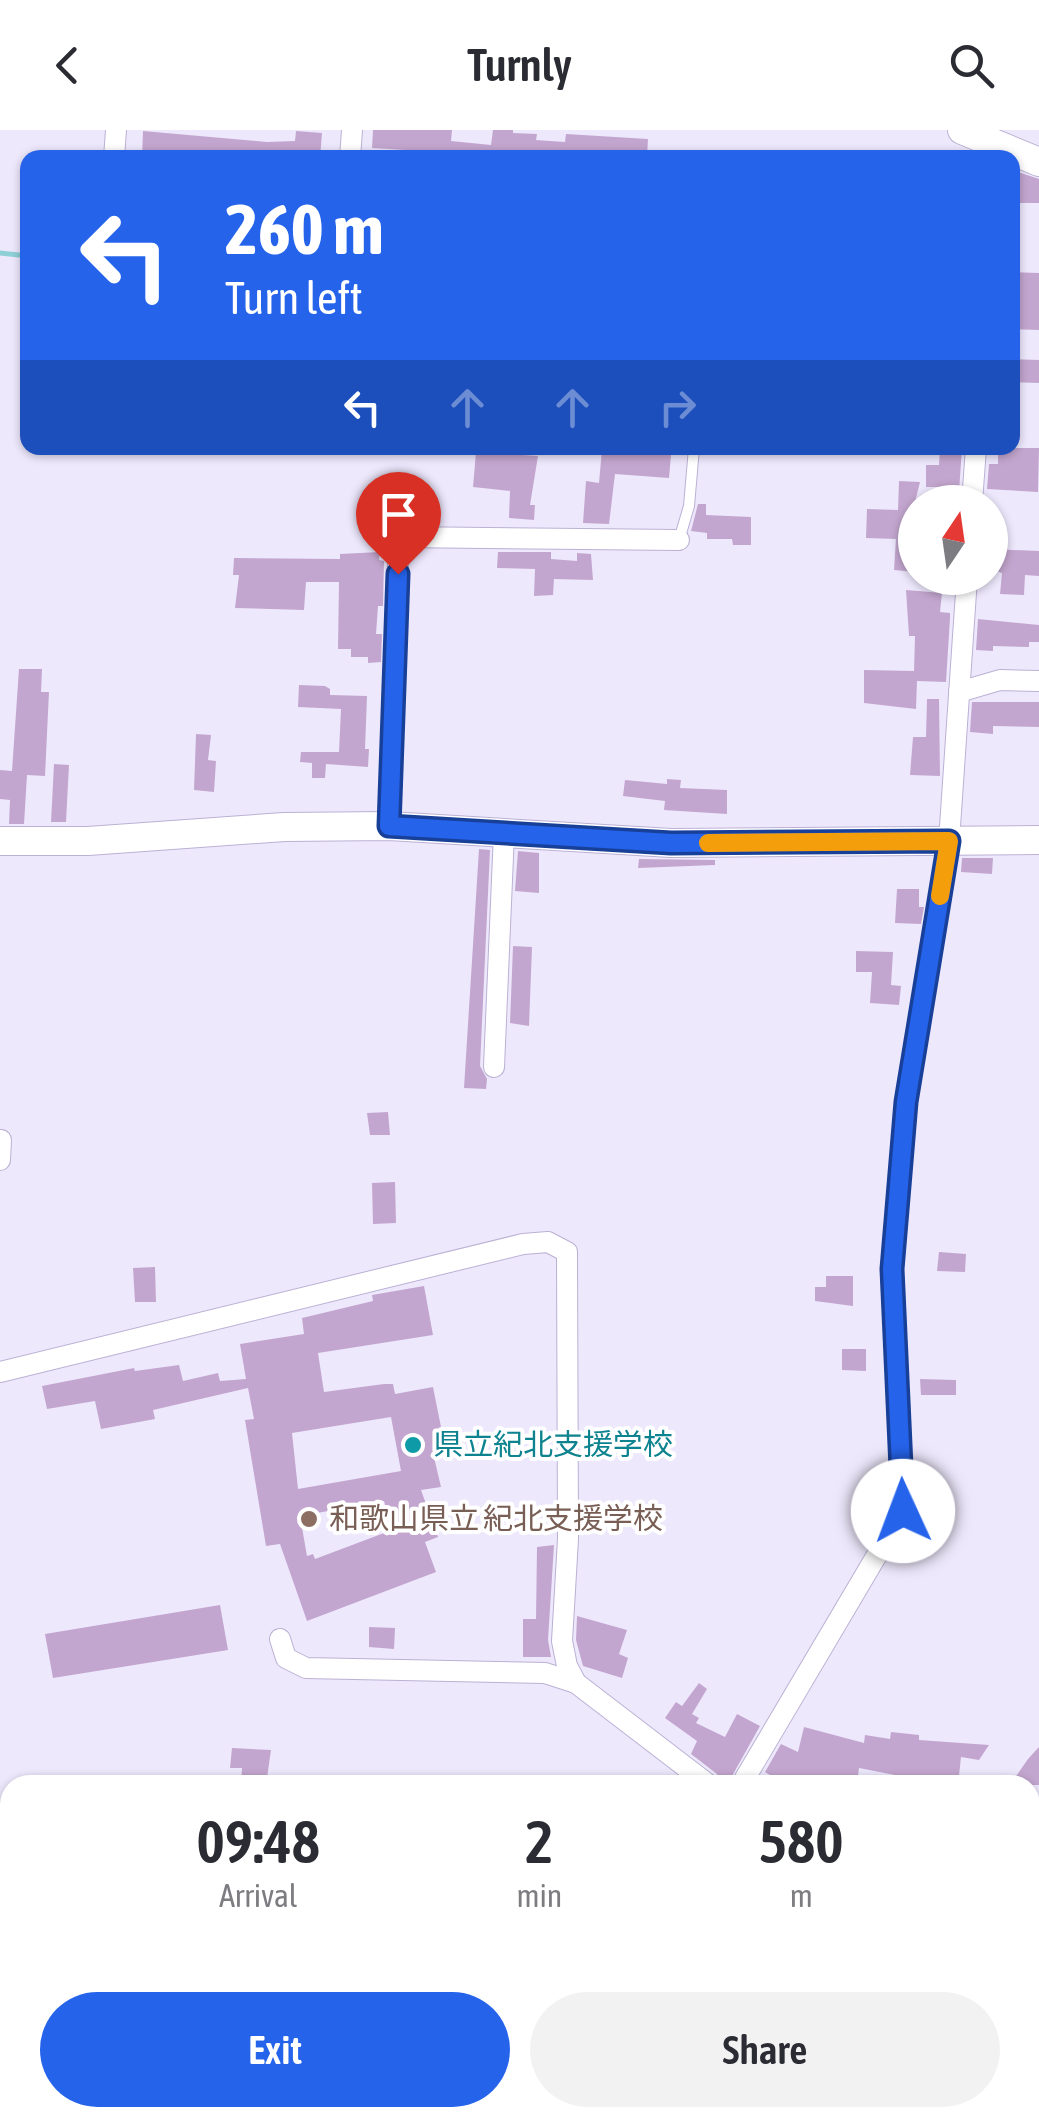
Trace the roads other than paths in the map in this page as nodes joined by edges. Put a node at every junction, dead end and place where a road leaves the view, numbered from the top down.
1 (970, 138) edge
2 (1004, 150) edge
3 (693, 455) edge
4 (975, 455) edge
5 (973, 485) edge
6 (679, 540) joint
7 (966, 595) edge
8 (1039, 681) edge
9 (959, 692) junction
10 (389, 826) junction
11 (504, 833) junction
12 (1039, 840) edge
13 (0, 841) edge
14 (949, 841) junction
15 (494, 1067) dead end
16 (1, 1140) edge
17 (0, 1160) edge
18 (0, 1372) edge
19 (280, 1639) dead end
20 (576, 1683) junction
21 (696, 1775) edge
22 (747, 1775) edge

1 - 2 street
3 - 6 lane
4 - 5 street
6 - 10 street
7 - 9 street
8 - 9 street
9 - 14 street
10 - 11 street
10 - 13 street
11 - 14 street
11 - 15 street
12 - 14 street
14 - 22 street
16 - 17 street
18 - 20 street
19 - 20 street
20 - 21 street

